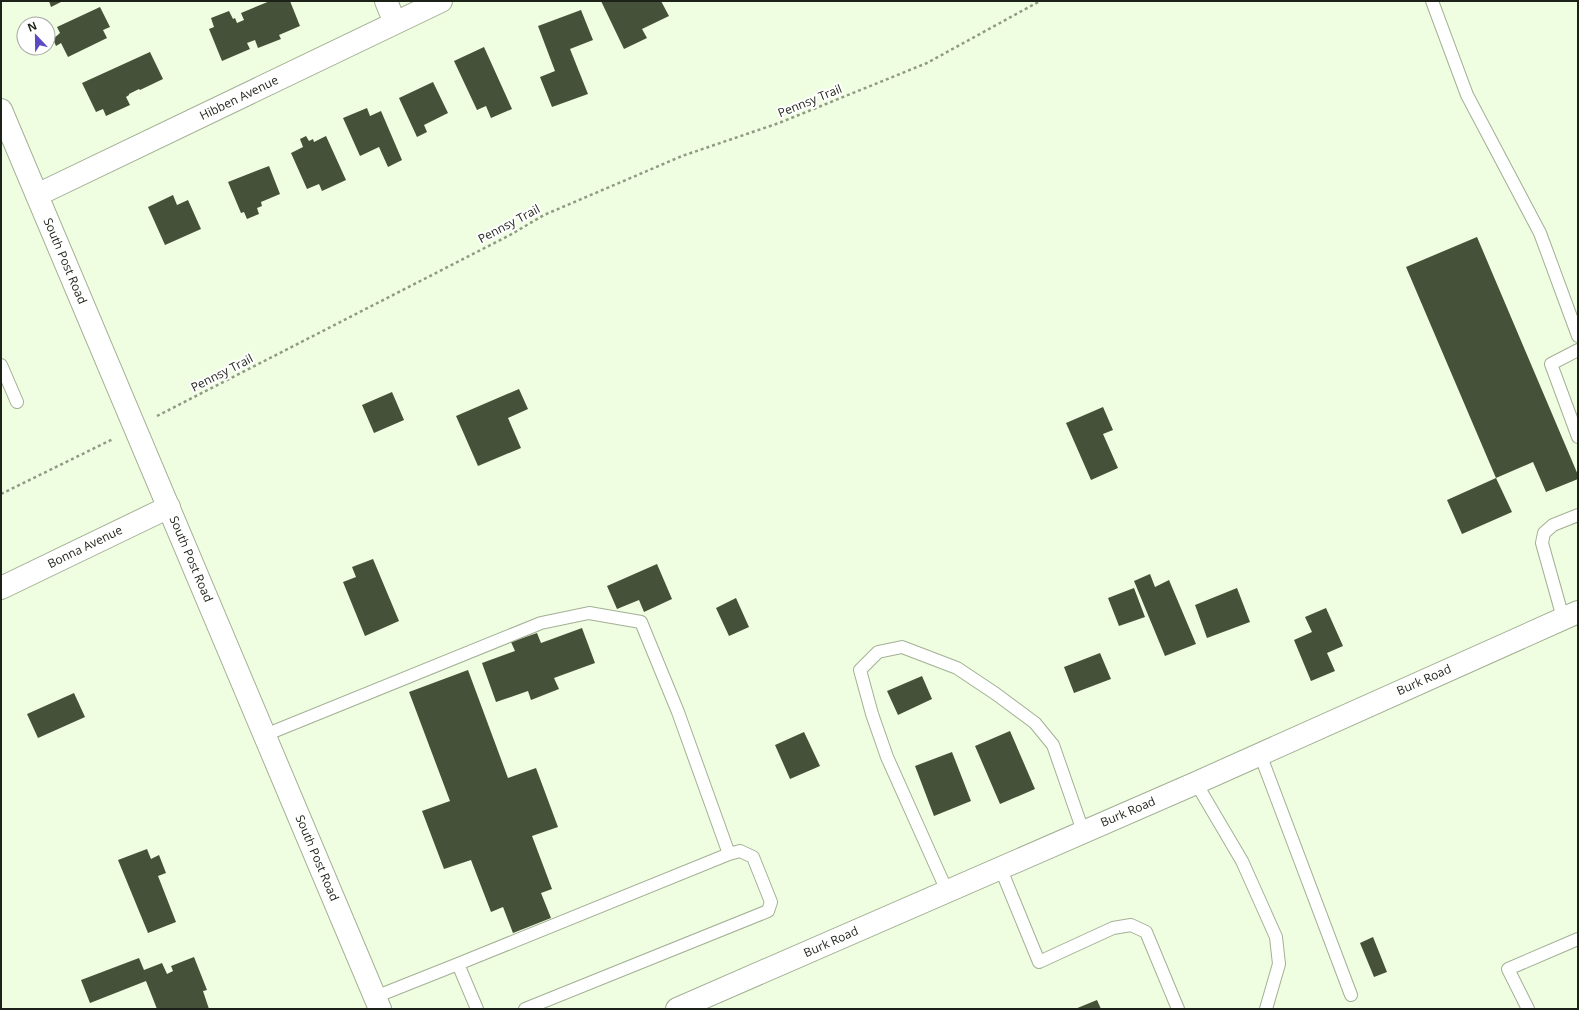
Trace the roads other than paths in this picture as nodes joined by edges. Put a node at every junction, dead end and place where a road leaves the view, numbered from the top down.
1 (386, 1) edge
2 (441, 1) edge
3 (1432, 1) edge
4 (395, 23) junction
5 (1, 110) edge
6 (37, 195) junction
7 (1578, 336) edge
8 (1578, 350) edge
9 (1, 365) edge
10 (17, 402) dead end
11 (1578, 436) edge
12 (169, 507) junction
13 (1578, 516) edge
14 (1, 588) edge
15 (1570, 615) edge
16 (265, 735) junction
17 (1260, 754) junction
18 (1196, 783) junction
19 (1083, 831) junction
20 (729, 854) junction
21 (1000, 867) junction
22 (948, 891) junction
23 (1578, 939) edge
24 (458, 964) junction
25 (1351, 995) dead end
26 (377, 1003) edge
27 (477, 1009) edge
28 (526, 1009) edge
29 (677, 1009) edge
30 (1178, 1009) edge
31 (1266, 1009) edge
32 (1528, 1009) edge

1 - 4 street
2 - 4 street, Hibben Avenue
3 - 7 lane
4 - 6 street, Hibben Avenue
5 - 6 street, South Post Road
6 - 12 street, South Post Road
8 - 11 lane
9 - 10 lane
12 - 14 street, Bonna Avenue
12 - 16 street, South Post Road
13 - 15 lane
15 - 17 street, Burk Road
16 - 20 lane
16 - 26 street, South Post Road
17 - 18 street, Burk Road
17 - 25 lane
18 - 19 street, Burk Road
18 - 31 lane
19 - 21 street, Burk Road
19 - 22 lane
20 - 24 lane
20 - 28 lane
21 - 22 street, Burk Road
21 - 30 lane
22 - 29 street, Burk Road
23 - 32 lane
24 - 26 lane
24 - 27 lane

